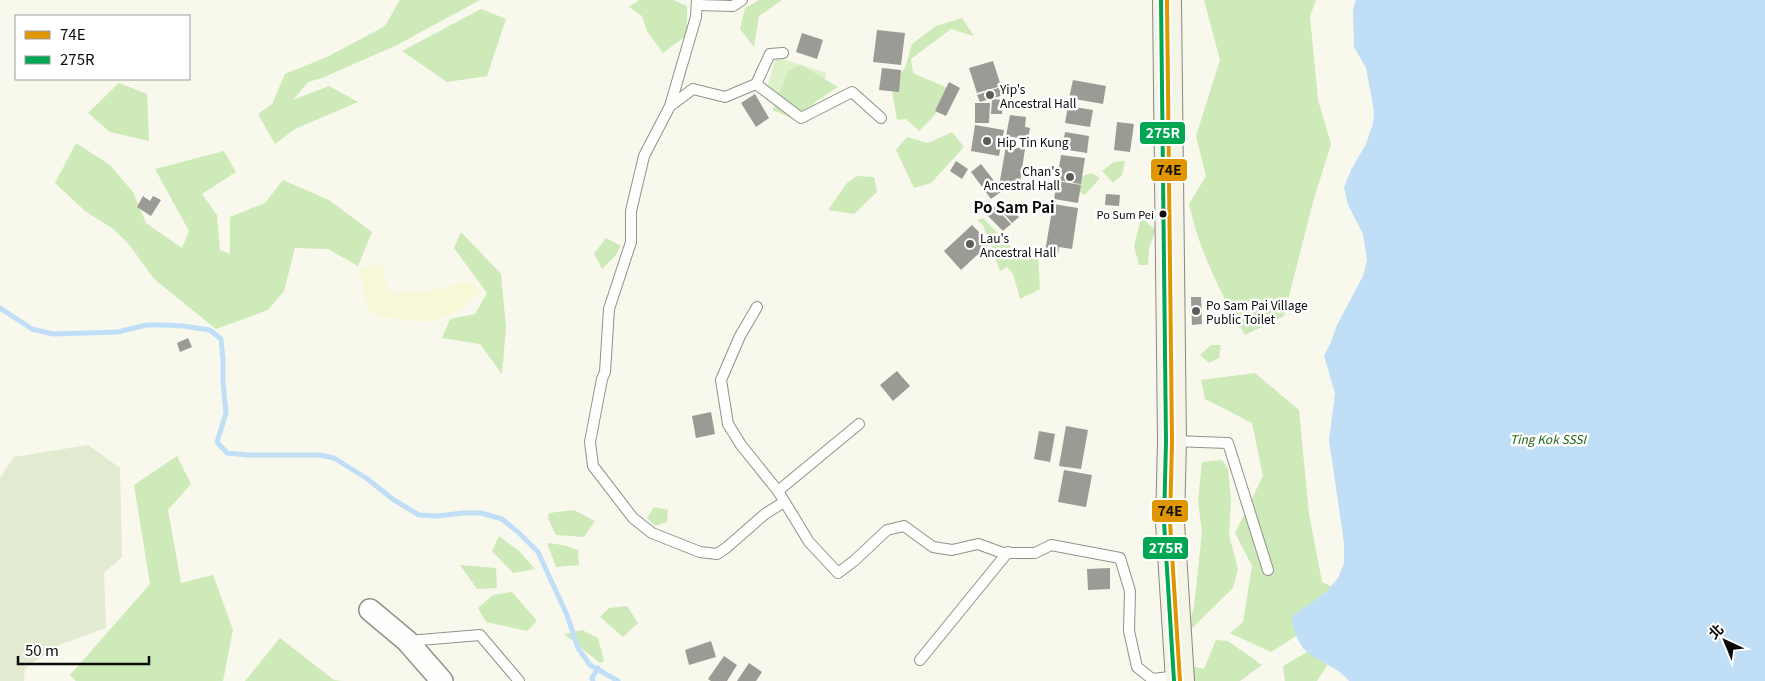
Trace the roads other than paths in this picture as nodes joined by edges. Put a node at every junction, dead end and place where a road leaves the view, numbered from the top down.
1 (742, 0) edge
2 (1167, 0) edge
3 (697, 2) edge
4 (783, 53) dead end
5 (756, 84) junction
6 (670, 106) junction
7 (881, 118) dead end
8 (757, 307) dead end
9 (859, 424) dead end
10 (1172, 441) junction
11 (778, 491) junction
12 (784, 502) junction
13 (1008, 552) junction
14 (1268, 570) dead end
15 (370, 610) dead end
16 (407, 641) junction
17 (920, 660) dead end
18 (1180, 678) edge
19 (442, 681) edge
20 (518, 681) edge

1 - 3 lane
2 - 10 main road
3 - 6 lane
4 - 5 lane
5 - 6 lane
5 - 7 lane
6 - 12 lane
8 - 11 lane
9 - 11 lane
10 - 14 lane
10 - 18 main road
11 - 12 lane
12 - 13 lane
13 - 17 lane
13 - 18 lane
15 - 16 street
16 - 19 street
16 - 20 lane

